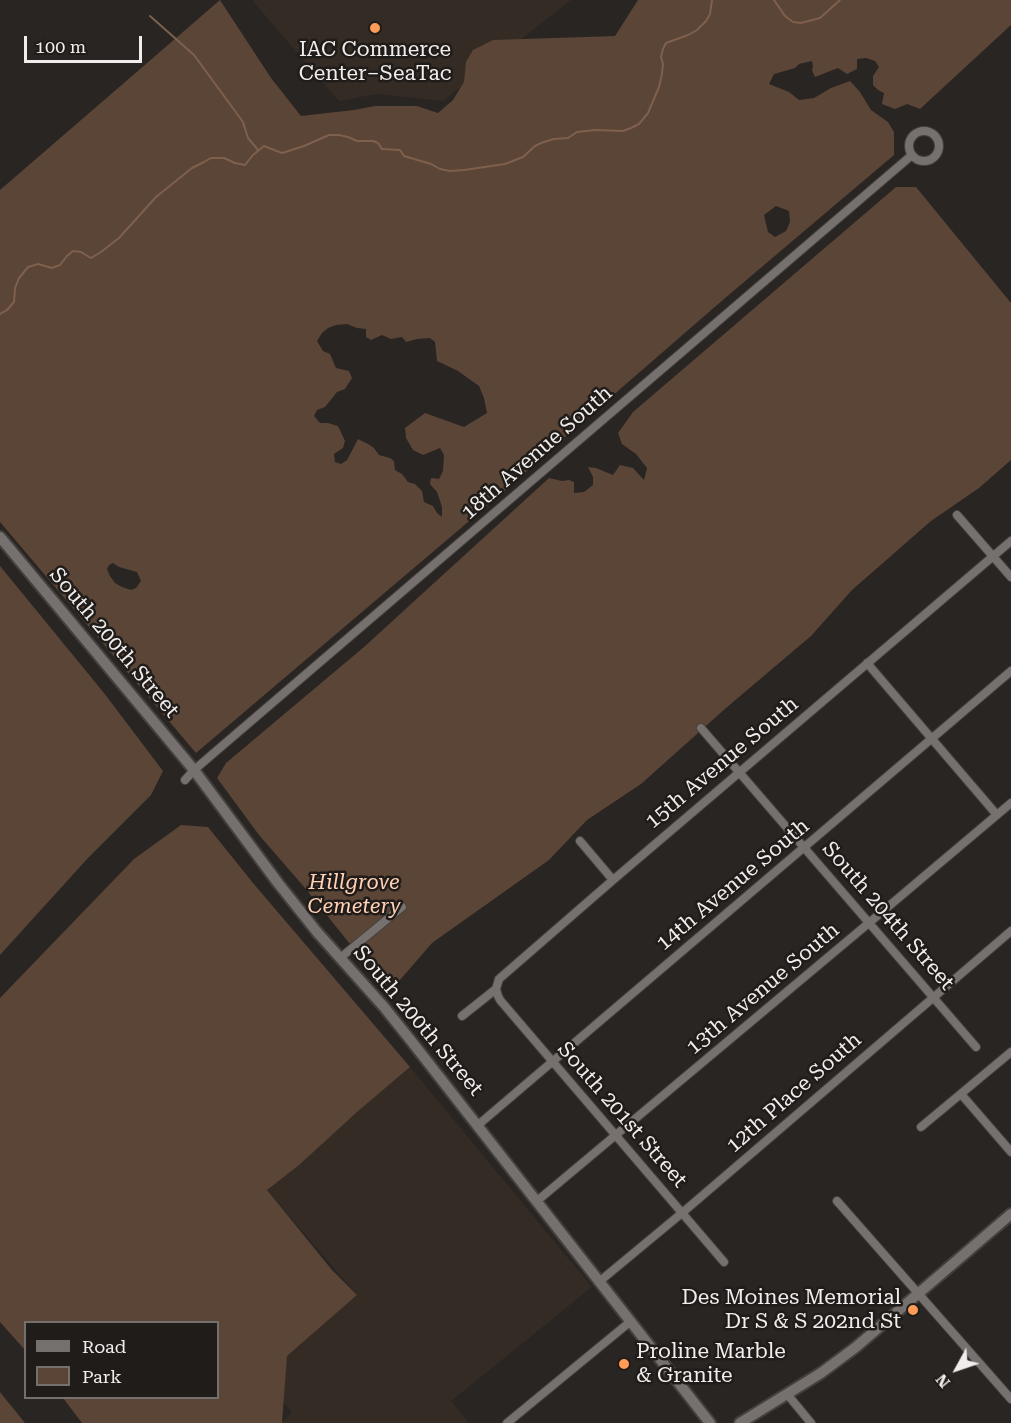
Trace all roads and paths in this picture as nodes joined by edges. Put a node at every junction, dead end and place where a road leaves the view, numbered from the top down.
1 (912, 155) dead end
2 (957, 515) dead end
3 (0, 537) edge
4 (1011, 541) edge
5 (993, 556) junction
6 (1011, 577) edge
7 (867, 663) junction
8 (1011, 671) edge
9 (701, 728) dead end
10 (931, 738) junction
11 (194, 770) junction
12 (740, 772) junction
13 (185, 780) dead end
14 (1011, 803) edge
15 (997, 815) junction
16 (580, 841) dead end
17 (805, 847) junction
18 (613, 880) junction
19 (402, 907) dead end
20 (870, 922) junction
21 (1011, 931) edge
22 (340, 958) junction
23 (496, 989) junction
24 (933, 997) junction
25 (462, 1016) dead end
26 (976, 1047) dead end
27 (1011, 1052) edge
28 (553, 1062) junction
29 (961, 1094) junction
30 (478, 1125) junction
31 (921, 1127) dead end
32 (616, 1136) junction
33 (1011, 1152) edge
34 (537, 1201) junction
35 (837, 1201) dead end
36 (682, 1213) junction
37 (1011, 1214) edge
38 (724, 1262) dead end
39 (600, 1281) junction
40 (919, 1294) junction
41 (631, 1321) junction
42 (787, 1394) junction
43 (1011, 1399) edge
44 (507, 1423) edge
45 (711, 1423) edge
46 (740, 1423) edge
47 (811, 1423) edge

1 - 11 street, 18th Avenue South
2 - 5 street
3 - 11 main road, South 200th Street
4 - 5 street, 15th Avenue South
5 - 6 street
5 - 7 street, 15th Avenue South
7 - 10 street
7 - 12 street, 15th Avenue South
8 - 10 street, 14th Avenue South
9 - 12 street, South 204th Street
10 - 15 street
10 - 17 street, 14th Avenue South
11 - 13 street, 18th Avenue South
11 - 22 main road, South 200th Street
12 - 17 street, South 204th Street
12 - 18 street, 15th Avenue South
14 - 15 street, 13th Avenue South
15 - 20 street, 13th Avenue South
16 - 18 street
17 - 20 street, South 204th Street
17 - 28 street, 14th Avenue South
18 - 23 street, 15th Avenue South
19 - 22 street
20 - 24 street, South 204th Street
20 - 32 street, 13th Avenue South
21 - 24 street, 12th Place South
22 - 30 main road, South 200th Street
23 - 25 street, 15th Avenue South
23 - 28 street, South 201st Street
24 - 26 street, South 204th Street
24 - 36 street, 12th Place South
27 - 29 street
28 - 30 street, 14th Avenue South
28 - 32 street, South 201st Street
29 - 31 street
29 - 33 street
30 - 34 main road, South 200th Street
32 - 34 street, 13th Avenue South
32 - 36 street, South 201st Street
34 - 39 main road, South 200th Street
35 - 40 street
36 - 38 street, South 201st Street
36 - 39 street, 12th Place South
37 - 40 main road
39 - 41 main road, South 200th Street
40 - 42 main road
40 - 43 street
41 - 44 street
41 - 45 main road, South 200th Street
42 - 46 main road
42 - 47 street

